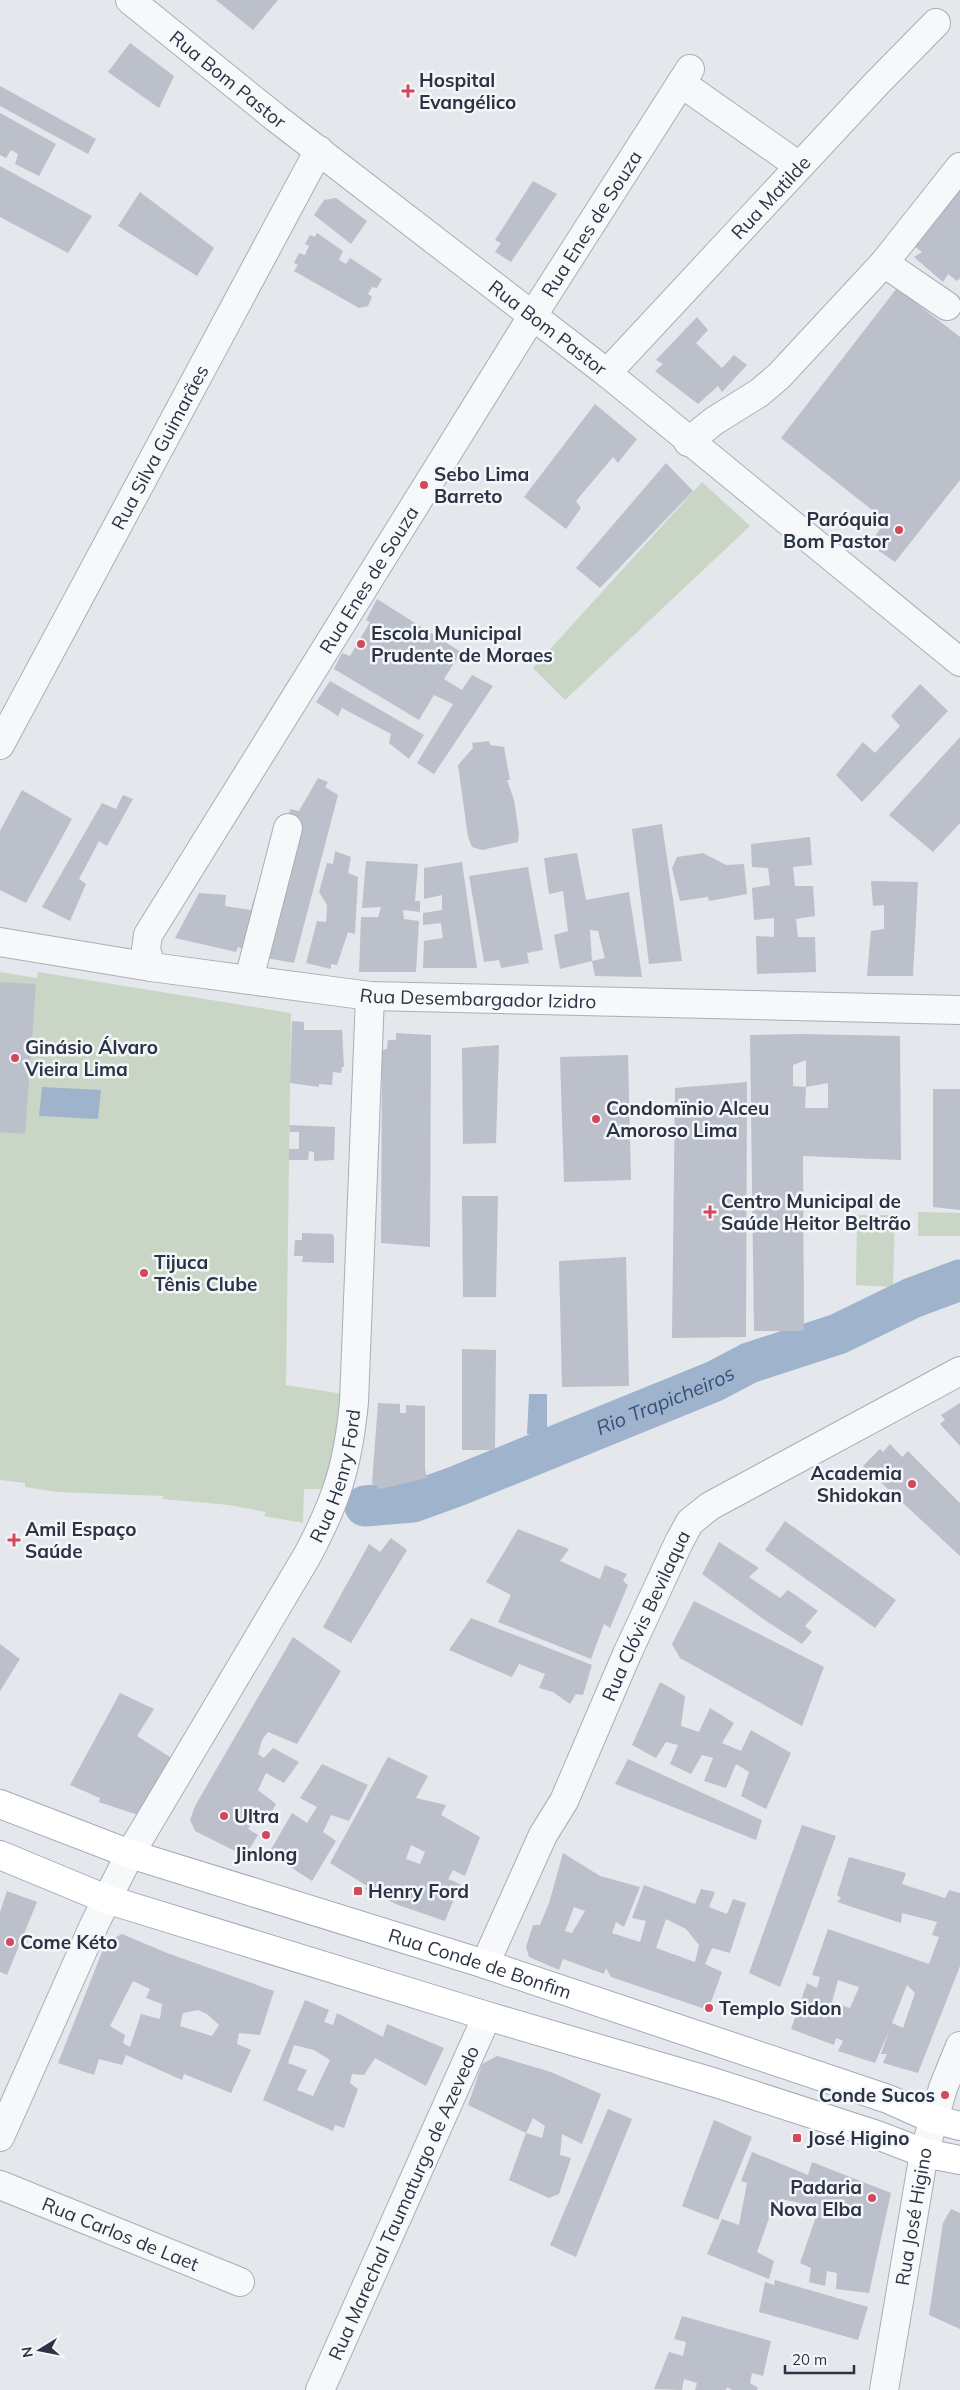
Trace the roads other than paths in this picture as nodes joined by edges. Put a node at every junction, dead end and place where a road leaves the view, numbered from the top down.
1 (130, 0) edge
2 (936, 23) dead end
3 (319, 150) junction
4 (799, 166) junction
5 (960, 167) edge
6 (884, 263) junction
7 (947, 306) dead end
8 (534, 315) junction
9 (607, 374) junction
10 (688, 442) junction
11 (960, 662) edge
12 (0, 745) edge
13 (288, 828) dead end
14 (0, 942) edge
15 (151, 967) junction
16 (249, 979) junction
17 (370, 996) junction
18 (960, 1010) edge
19 (960, 1372) edge
20 (0, 1804) edge
21 (130, 1854) junction
22 (0, 1855) edge
23 (106, 1899) junction
24 (485, 1964) junction
25 (487, 2016) junction
26 (960, 2046) edge
27 (933, 2119) junction
28 (960, 2126) edge
29 (0, 2137) edge
30 (924, 2153) junction
31 (960, 2160) edge
32 (0, 2185) edge
33 (240, 2282) dead end
34 (320, 2390) edge
35 (884, 2390) edge

1 - 3 street, Rua Bom Pastor
2 - 4 street, Rua Matilde
3 - 8 street, Rua Bom Pastor
3 - 12 street, Rua Silva Guimarães
4 - 8 street, Rua Enes de Souza
4 - 9 street, Rua Matilde
5 - 6 street
6 - 7 street
6 - 10 street
8 - 9 street, Rua Bom Pastor
8 - 15 street, Rua Enes de Souza
9 - 10 street, Rua Bom Pastor
10 - 11 street, Rua Bom Pastor
13 - 16 street
14 - 15 street, Rua Desembargador Izidro
15 - 16 street, Rua Desembargador Izidro
16 - 17 street, Rua Desembargador Izidro
17 - 18 street, Rua Desembargador Izidro
17 - 21 street, Rua Henry Ford
19 - 24 street, Rua Clóvis Bevilaqua
20 - 21 main road, Rua Conde de Bonfim
21 - 23 street, Rua Henry Ford
21 - 24 main road, Rua Conde de Bonfim
22 - 23 main road
23 - 25 main road
23 - 29 street, Rua Henry Ford
24 - 27 main road, Rua Conde de Bonfim
25 - 30 main road
25 - 34 street, Rua Marechal Taumaturgo de Azevedo
26 - 27 street, Rua José Higino
27 - 28 main road, Rua Conde de Bonfim
27 - 30 street, Rua José Higino
30 - 31 main road
30 - 35 street, Rua José Higino
32 - 33 street, Rua Carlos de Laet

